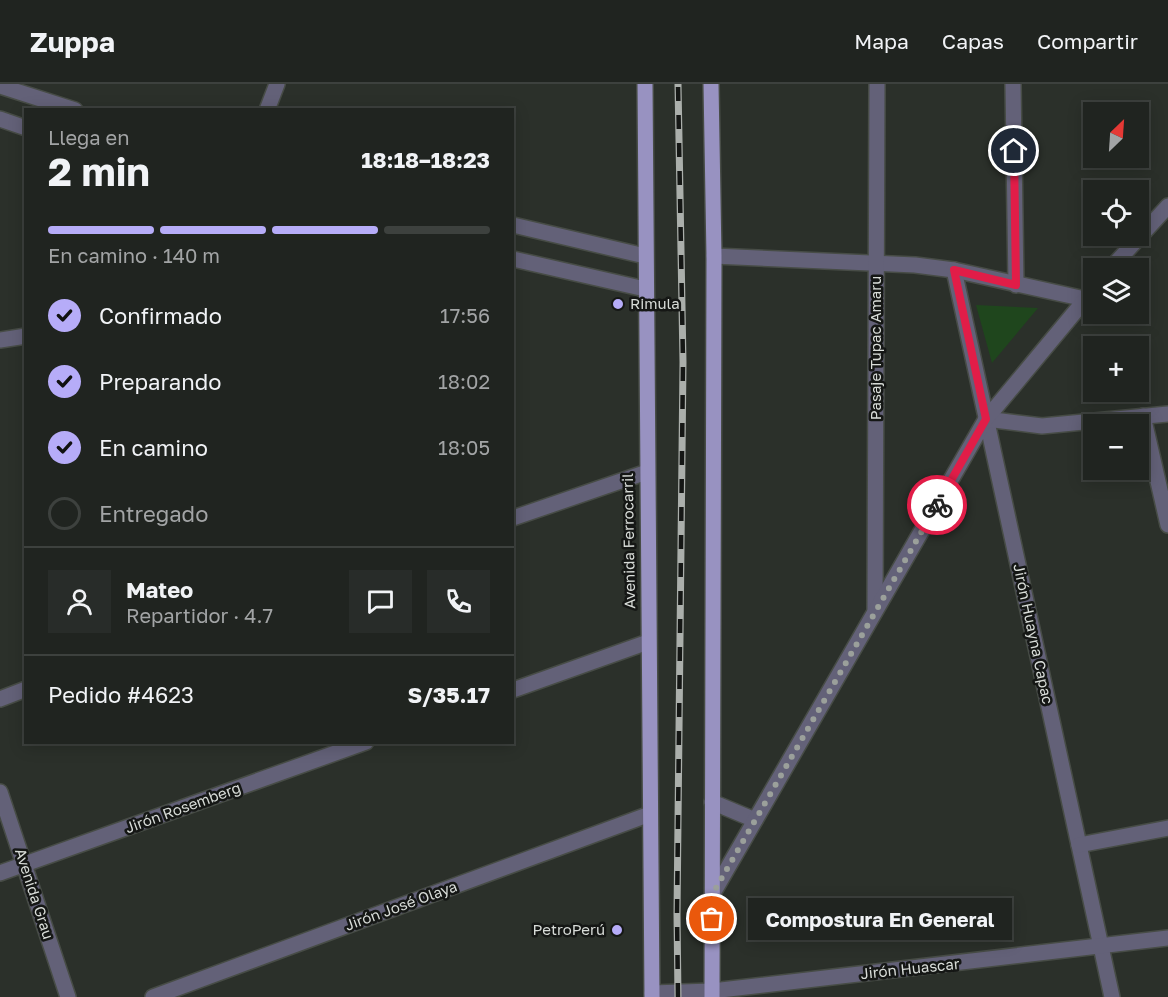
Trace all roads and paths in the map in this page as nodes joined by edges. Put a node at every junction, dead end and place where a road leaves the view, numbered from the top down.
1 (277, 84) edge
2 (645, 84) edge
3 (711, 84) edge
4 (877, 84) edge
5 (1013, 84) edge
6 (0, 86) edge
7 (69, 108) edge
8 (268, 108) edge
9 (0, 119) edge
10 (24, 127) edge
11 (1168, 206) edge
12 (514, 225) edge
13 (645, 256) junction
14 (714, 256) junction
15 (1121, 258) edge
16 (514, 259) edge
17 (876, 263) junction
18 (538, 264) junction
19 (514, 268) edge
20 (954, 270) junction
21 (1016, 285) junction
22 (645, 288) junction
23 (1083, 292) edge
24 (1083, 300) edge
25 (24, 336) edge
26 (0, 340) edge
27 (1168, 414) edge
28 (1149, 416) edge
29 (986, 419) junction
30 (1083, 422) edge
31 (1149, 442) edge
32 (647, 472) junction
33 (514, 518) edge
34 (1168, 525) edge
35 (875, 612) junction
36 (648, 642) junction
37 (24, 690) edge
38 (514, 690) edge
39 (0, 699) edge
40 (360, 744) edge
41 (0, 792) edge
42 (712, 801) junction
43 (650, 814) junction
44 (755, 820) junction
45 (1168, 828) edge
46 (1079, 845) junction
47 (24, 864) junction
48 (0, 873) edge
49 (712, 895) junction
50 (1168, 938) edge
51 (1102, 947) junction
52 (712, 994) edge
53 (652, 995) edge
54 (68, 997) edge
55 (153, 997) edge
56 (1112, 997) edge

1 - 8 street
2 - 13 main road, Avenida Ferrocarril
3 - 14 main road
4 - 17 street, Pasaje Tupac Amaru
5 - 21 street
6 - 7 street
9 - 10 street
11 - 15 street
12 - 13 street
13 - 22 main road, Avenida Ferrocarril
14 - 17 street
14 - 42 main road
16 - 18 street
17 - 20 street
17 - 35 street, Pasaje Tupac Amaru
18 - 19 street
18 - 22 street
20 - 21 street
20 - 29 street, Jirón Huayna Capac
21 - 23 street
22 - 32 main road, Avenida Ferrocarril
24 - 29 street
25 - 26 street
27 - 28 street
29 - 30 street
29 - 35 street
29 - 46 street, Jirón Huayna Capac
31 - 34 street
32 - 33 street
32 - 36 main road, Avenida Ferrocarril
35 - 44 street
36 - 38 street
36 - 43 main road, Avenida Ferrocarril
37 - 39 street
40 - 47 street, Jirón Rosemberg
41 - 47 street, Avenida Grau
42 - 44 street
42 - 49 main road
43 - 53 main road, Avenida Ferrocarril
43 - 55 street, Jirón José Olaya
44 - 49 street
45 - 46 street
46 - 51 street, Jirón Huayna Capac
47 - 48 street, Jirón Rosemberg
47 - 54 street, Avenida Grau
49 - 52 main road
50 - 51 street, Jirón Huascar
51 - 52 street, Jirón Huascar
51 - 56 street, Jirón Huayna Capac
52 - 53 street, Jirón Huascar

